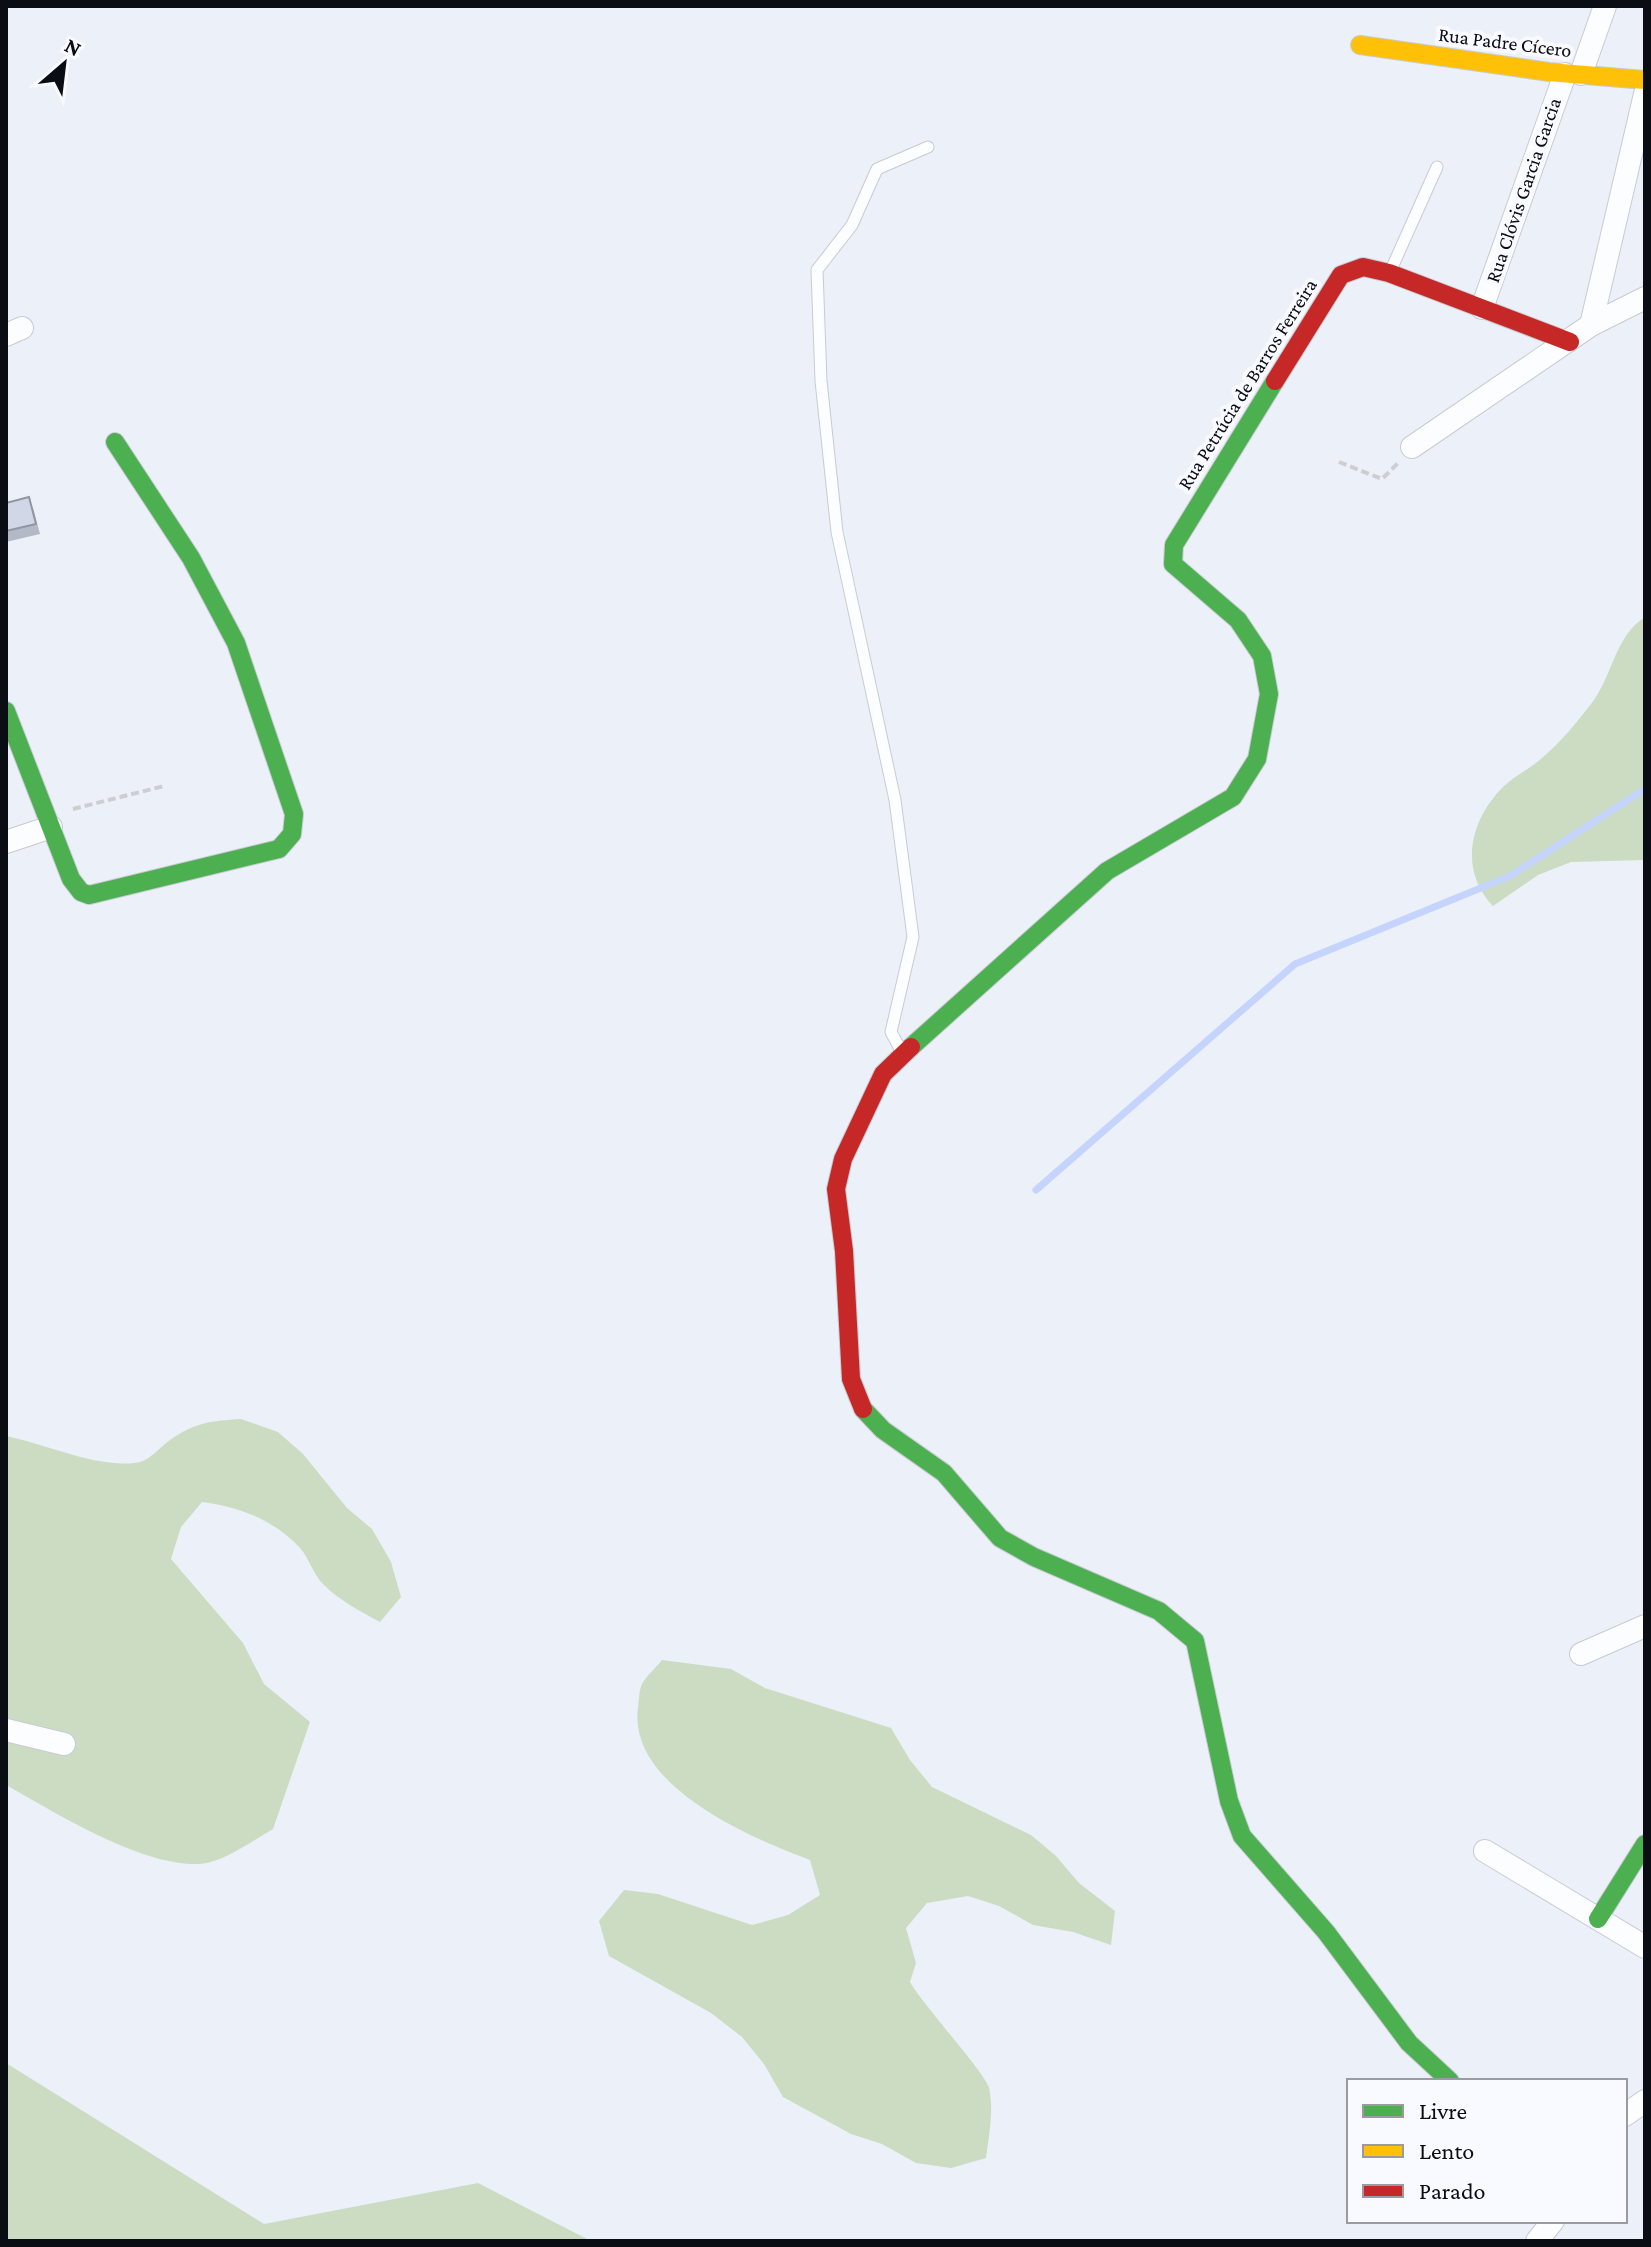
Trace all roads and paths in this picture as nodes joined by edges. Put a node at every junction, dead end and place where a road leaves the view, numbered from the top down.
1 (1605, 6) edge
2 (1360, 45) dead end
3 (1573, 74) junction
4 (1645, 80) edge
5 (1645, 94) edge
6 (928, 147) dead end
7 (1437, 167) dead end
8 (1389, 273) junction
9 (1645, 298) edge
10 (1482, 308) junction
11 (1591, 325) junction
12 (1570, 342) junction
13 (115, 442) dead end
14 (1412, 447) joint
15 (1339, 462) dead end
16 (6, 711) edge
17 (164, 786) dead end
18 (49, 821) junction
19 (6, 842) edge
20 (902, 1053) junction
21 (1645, 1626) edge
22 (1581, 1654) dead end
23 (6, 1730) edge
24 (64, 1744) dead end
25 (1645, 1844) edge
26 (1485, 1851) dead end
27 (1598, 1919) junction
28 (1645, 1947) edge
29 (1448, 2079) edge
30 (1645, 2101) edge
31 (1627, 2114) edge
32 (1551, 2223) edge
33 (1537, 2241) edge

1 - 3 street, Rua Clóvis Garcia Garcia
2 - 3 street, Rua Padre Cícero
3 - 4 street, Rua Padre Cícero
3 - 10 street, Rua Clóvis Garcia Garcia
5 - 11 street
6 - 20 lane
7 - 8 lane
8 - 10 street, Rua Petrúcia de Barros Ferreira
8 - 20 street, Rua Petrúcia de Barros Ferreira
9 - 11 street
10 - 12 street, Rua Petrúcia de Barros Ferreira
11 - 12 street
12 - 14 street
13 - 18 street
14 - 15 path
16 - 18 street
17 - 18 path
18 - 19 street
20 - 29 street
21 - 22 street
23 - 24 street
25 - 27 street
26 - 27 street
27 - 28 street
30 - 31 street
32 - 33 street

